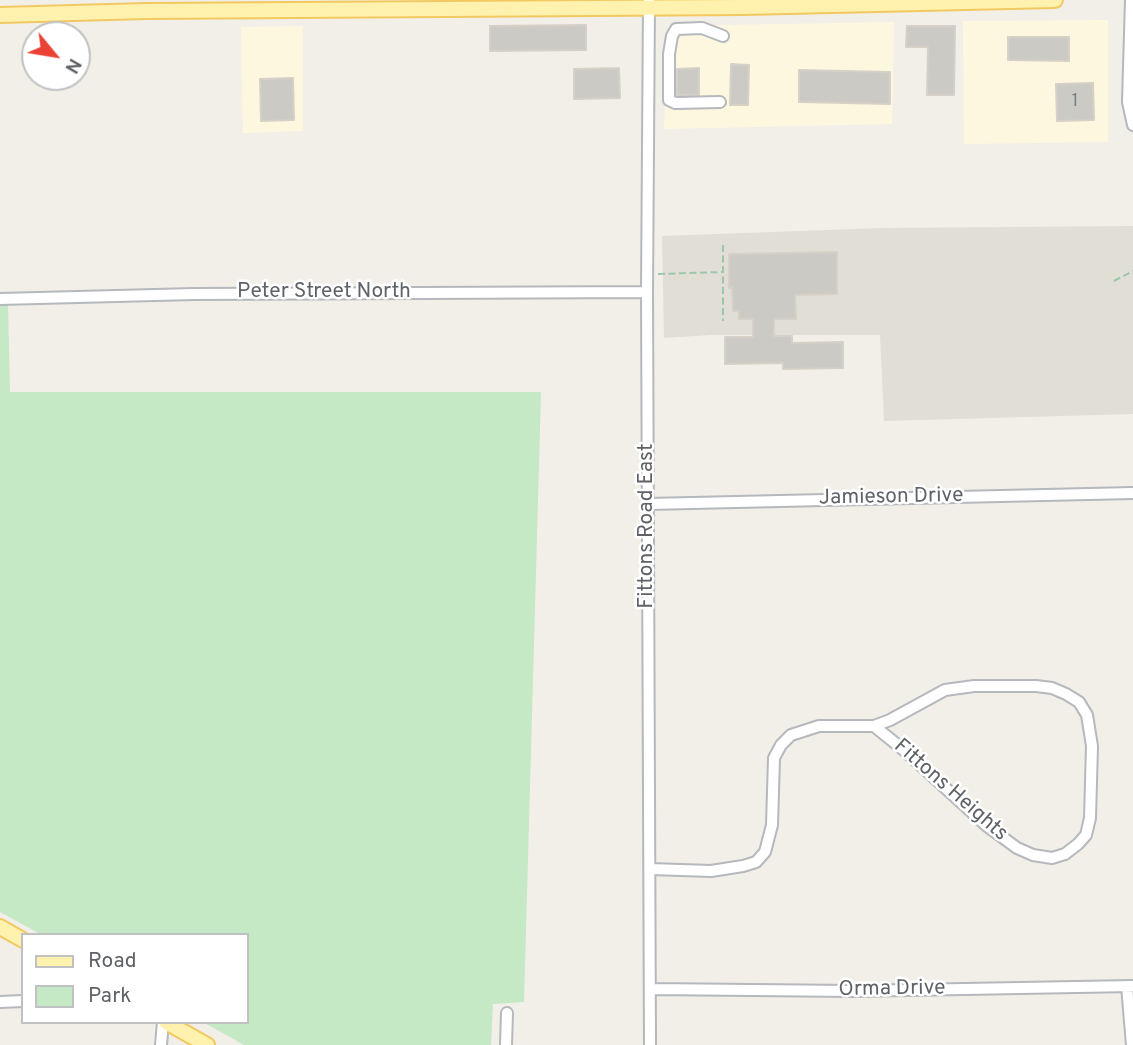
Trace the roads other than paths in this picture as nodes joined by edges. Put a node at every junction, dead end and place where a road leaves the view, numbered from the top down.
1 (1055, 0) edge
2 (1131, 0) edge
3 (649, 3) edge
4 (146, 6) edge
5 (0, 15) edge
6 (723, 36) dead end
7 (720, 102) dead end
8 (1133, 125) edge
9 (647, 292) junction
10 (0, 299) edge
11 (1133, 493) edge
12 (648, 504) junction
13 (874, 726) junction
14 (650, 869) junction
15 (0, 927) edge
16 (21, 939) edge
17 (1130, 986) edge
18 (651, 989) junction
19 (21, 1001) edge
20 (0, 1002) edge
21 (507, 1013) dead end
22 (164, 1024) edge
23 (168, 1024) edge
24 (161, 1045) edge
25 (207, 1045) edge
26 (506, 1045) edge
27 (650, 1045) edge
28 (1132, 1045) edge

1 - 3 main road
2 - 8 street
3 - 4 main road
3 - 9 street, Fittons Road East
4 - 5 main road
6 - 7 street
9 - 10 street, Peter Street North
9 - 12 street, Fittons Road East
11 - 12 street, Jamieson Drive
12 - 14 street, Fittons Road East
13 - 13 street, Fittons Heights
13 - 14 street, Fittons Heights
14 - 18 street, Fittons Road East
15 - 16 main road
17 - 18 street, Orma Drive
17 - 28 street
18 - 27 street, Fittons Road East
19 - 20 street
21 - 26 street
22 - 24 street
23 - 25 main road

